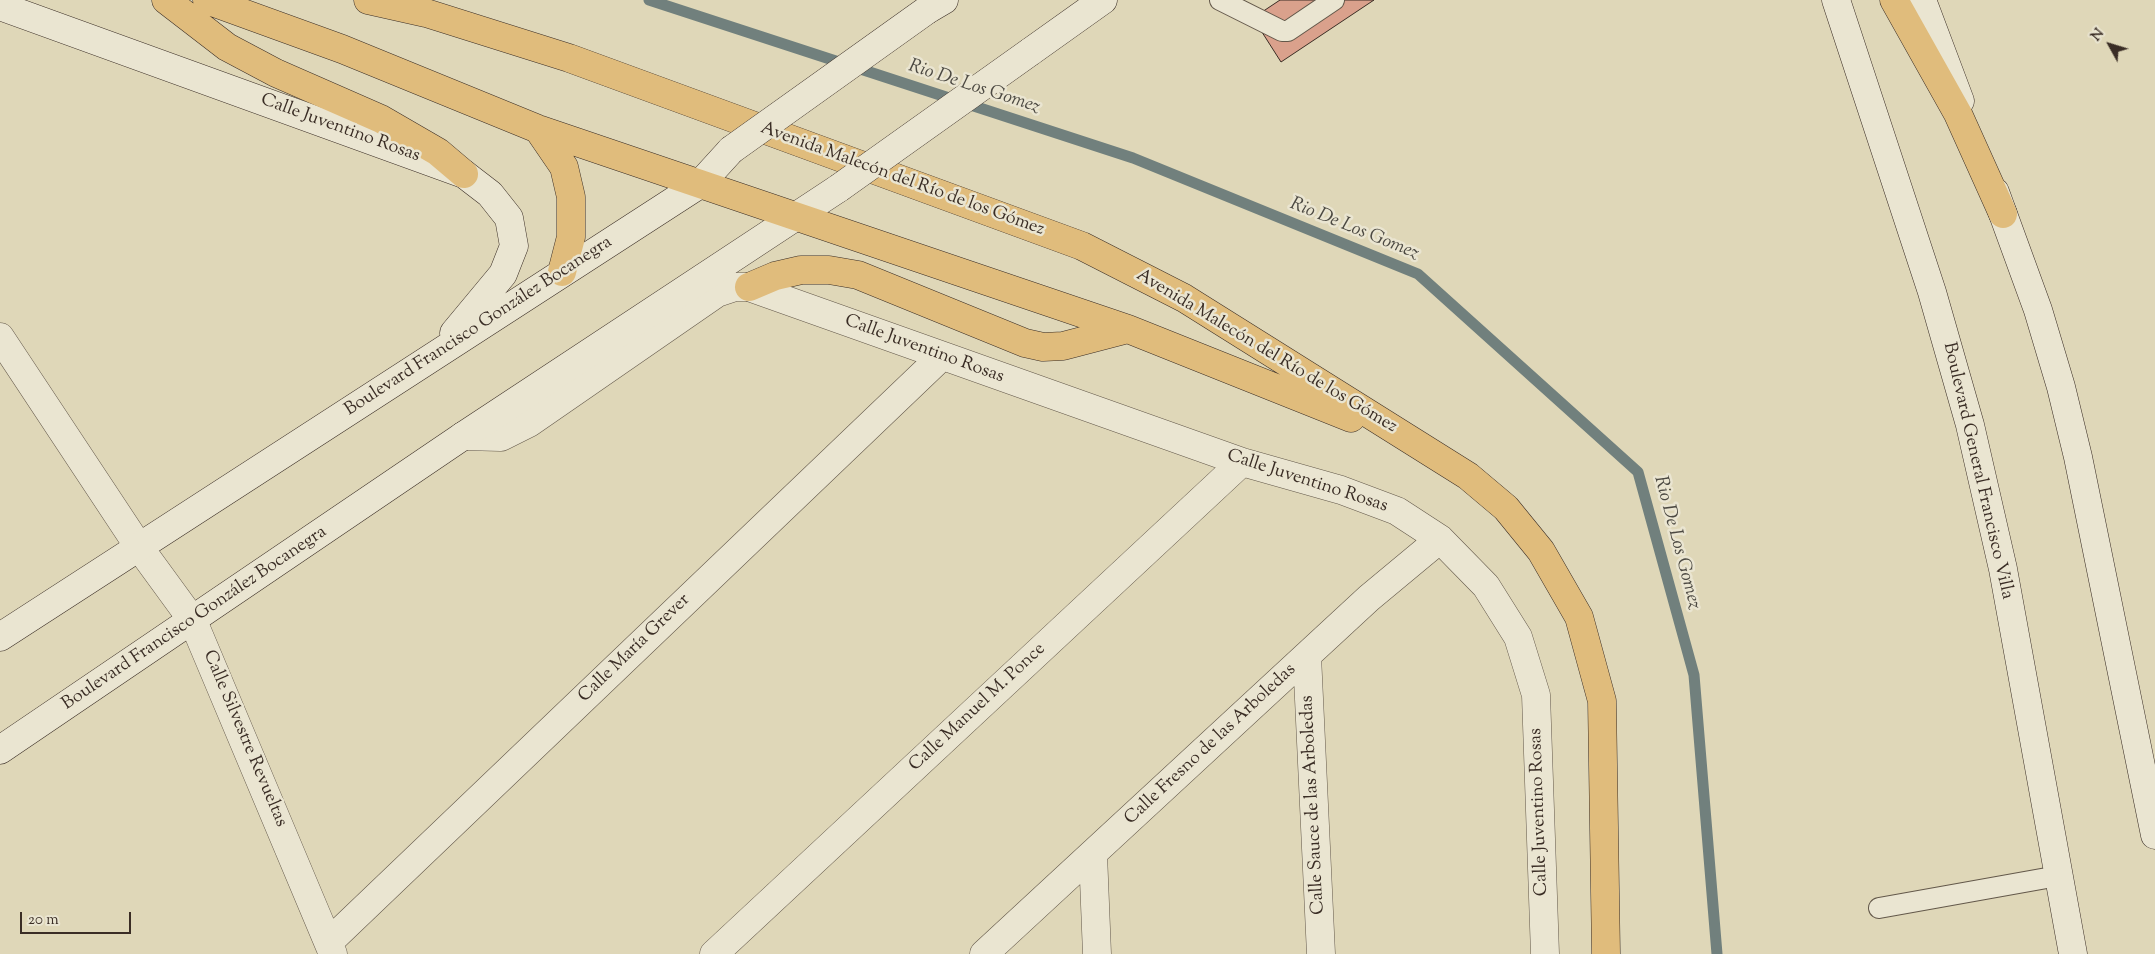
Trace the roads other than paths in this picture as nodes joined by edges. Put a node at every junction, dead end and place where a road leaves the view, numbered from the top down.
1 (166, 0) edge
2 (207, 0) edge
3 (368, 0) edge
4 (1103, 0) edge
5 (1220, 0) edge
6 (1836, 0) edge
7 (1894, 0) edge
8 (1922, 0) edge
9 (1328, 1) edge
10 (936, 5) edge
11 (0, 6) edge
12 (538, 129) junction
13 (464, 174) junction
14 (700, 184) junction
15 (2003, 214) junction
16 (796, 216) junction
17 (562, 272) junction
18 (748, 287) junction
19 (1128, 329) junction
20 (0, 337) edge
21 (434, 357) junction
22 (941, 357) junction
23 (463, 436) junction
24 (1415, 444) junction
25 (1242, 462) junction
26 (1440, 539) junction
27 (139, 547) junction
28 (193, 621) junction
29 (0, 637) edge
30 (1307, 656) junction
31 (0, 750) edge
32 (2155, 833) edge
33 (1093, 854) junction
34 (2058, 876) junction
35 (1879, 908) dead end
36 (331, 948) edge
37 (714, 954) edge
38 (984, 954) edge
39 (1097, 954) edge
40 (1322, 954) edge
41 (1545, 954) edge
42 (1606, 954) edge
43 (2073, 954) edge

1 - 13 main road
2 - 12 main road
3 - 24 main road, Avenida Malecón del Río de los Gómez
4 - 16 street, Boulevard Francisco González Bocanegra, bridge
5 - 9 lane
6 - 34 street, Boulevard General Francisco Villa
7 - 15 main road
8 - 15 street
10 - 14 street, Boulevard Francisco González Bocanegra, bridge
11 - 13 street, Calle Juventino Rosas
12 - 14 main road
12 - 17 main road
13 - 21 street, Calle Juventino Rosas
14 - 16 main road
14 - 17 street, Boulevard Francisco González Bocanegra
15 - 32 street
16 - 19 main road
16 - 23 street, Boulevard Francisco González Bocanegra
17 - 21 street, Boulevard Francisco González Bocanegra
18 - 19 main road
18 - 22 street, Calle Juventino Rosas
18 - 23 street
19 - 24 main road
20 - 27 street, Calle Silvestre Revueltas
21 - 27 street, Boulevard Francisco González Bocanegra
22 - 25 street, Calle Juventino Rosas
22 - 36 street, Calle María Grever
23 - 28 street, Boulevard Francisco González Bocanegra
24 - 42 main road, Avenida Malecón del Río de los Gómez
25 - 26 street, Calle Juventino Rosas
25 - 37 street, Calle Manuel M. Ponce
26 - 30 street, Calle Fresno de las Arboledas
26 - 41 street, Calle Juventino Rosas
27 - 28 street, Calle Silvestre Revueltas
27 - 29 street, Boulevard Francisco González Bocanegra
28 - 31 street, Boulevard Francisco González Bocanegra
28 - 36 street, Calle Silvestre Revueltas
30 - 33 street, Calle Fresno de las Arboledas
30 - 40 street, Calle Sauce de las Arboledas
33 - 38 street, Calle Fresno de las Arboledas
33 - 39 street
34 - 35 lane
34 - 43 street, Boulevard General Francisco Villa

